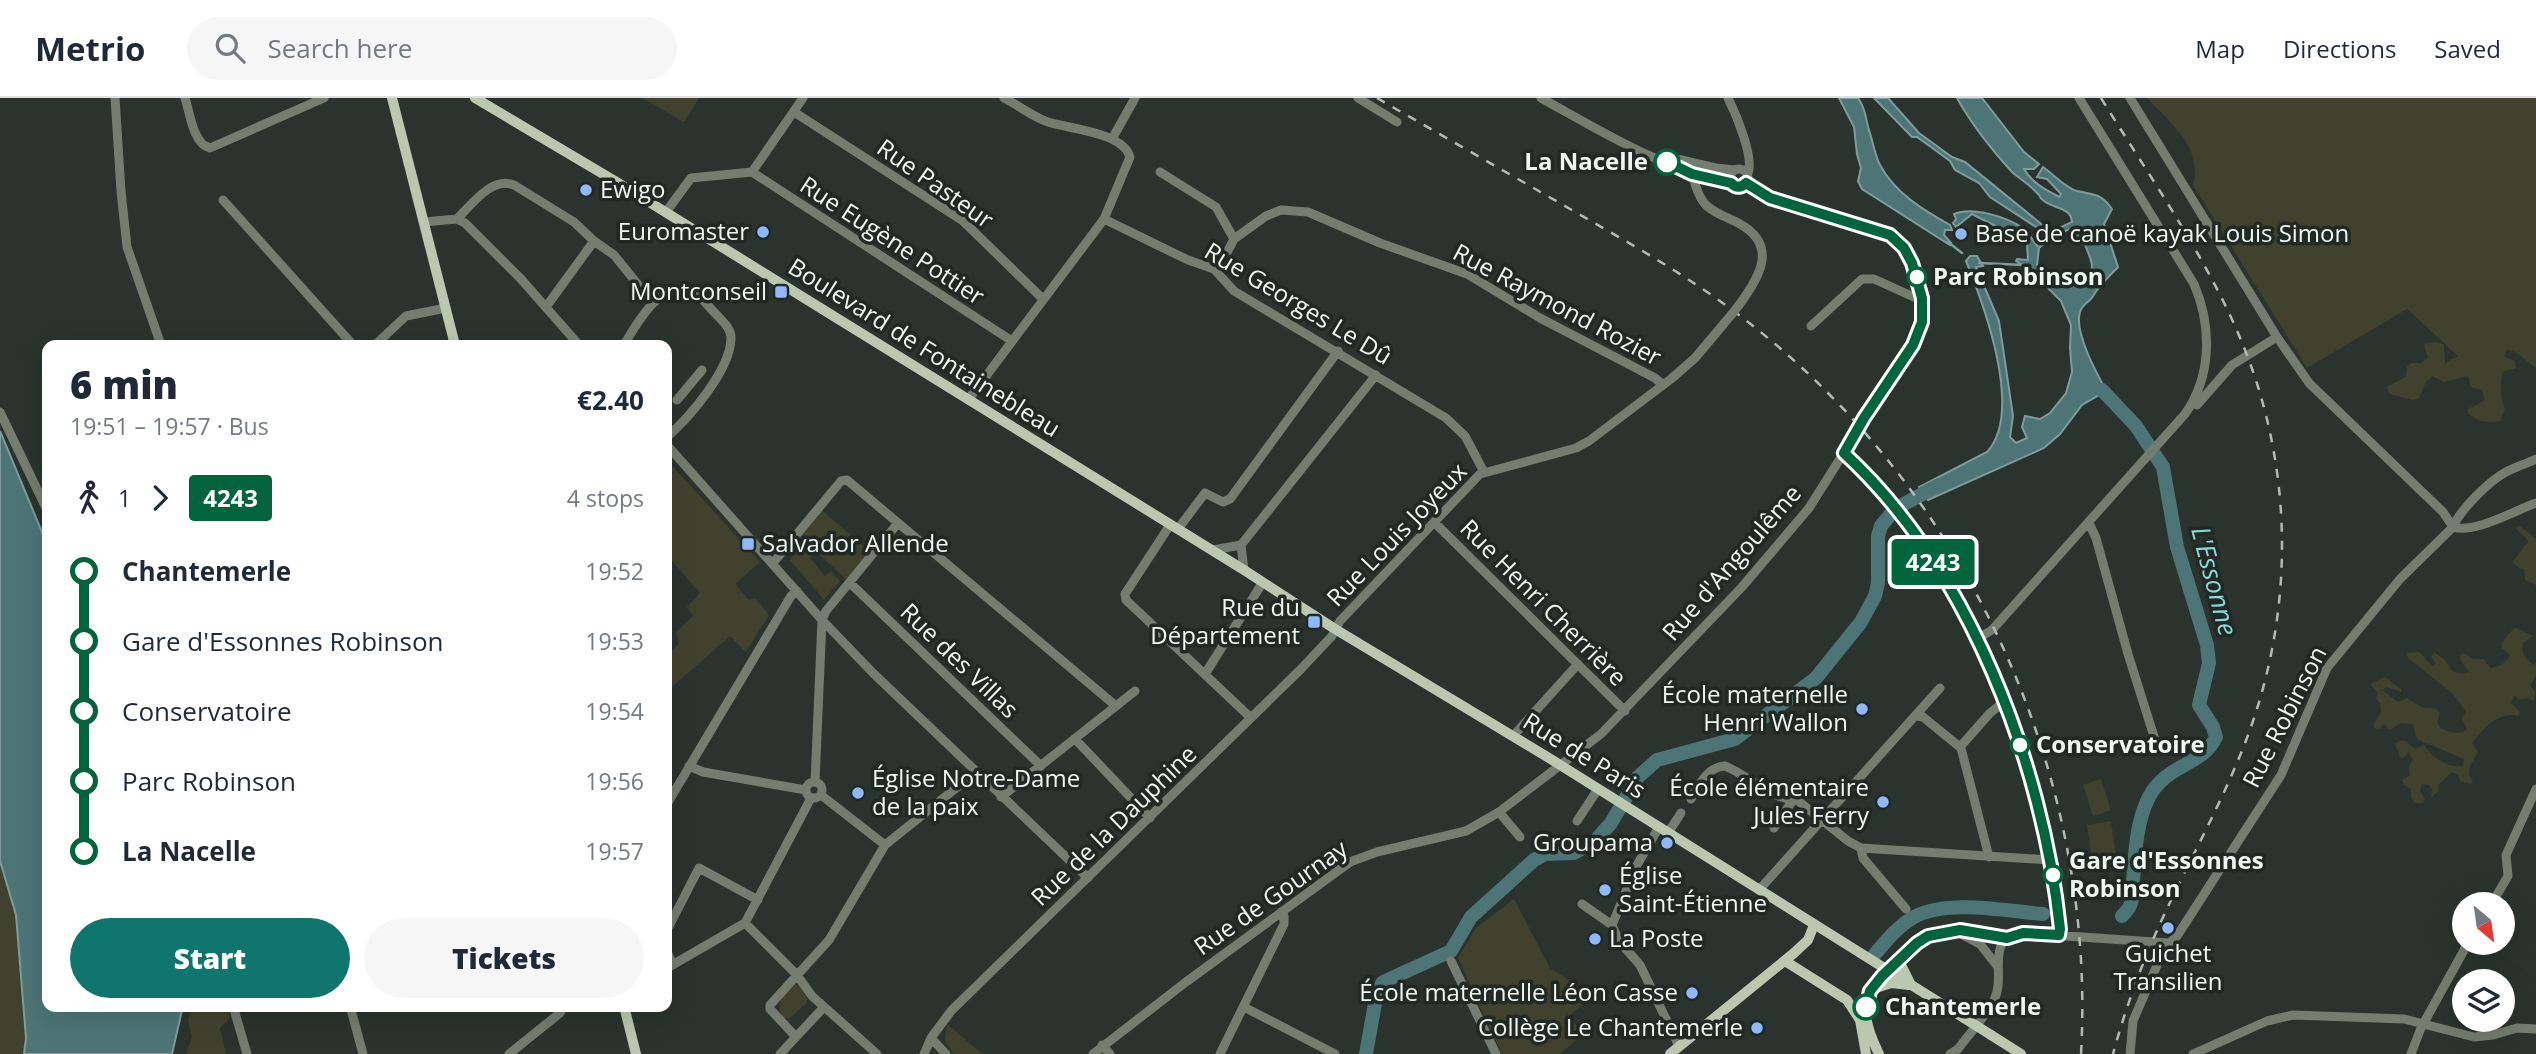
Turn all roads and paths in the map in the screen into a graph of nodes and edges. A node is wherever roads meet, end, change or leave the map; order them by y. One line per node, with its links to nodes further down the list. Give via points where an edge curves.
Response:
1 (115, 98): 44 (street, via 127,247)
2 (185, 98): 3 (street, via 199,140 207,148)
3 (324, 98)
4 (392, 98): 33 (main road)
5 (475, 98): 15 (main road, Boulevard de Fontainebleau)
6 (803, 98): 16 (street)
7 (1004, 98): 18 (street, via 1048,122)
8 (1135, 98): 18 (street)
9 (1358, 98): 17 (street)
10 (1541, 98): 24 (street)
11 (1551, 98): 20 (street, via 1664,156)
12 (1728, 98): 19 (street)
13 (2079, 98): 56 (street, via 2197,292 2206,336)
14 (2130, 98): 43 (street)
15 (486, 102): 30 (main road, Boulevard de Fontainebleau)
16 (794, 112): 22 (street); 38 (street, Rue Pasteur, via 963,221)
17 (1397, 122)
18 (1112, 139): 32 (street, via 1127,149 1130,157)
19 (1746, 152): 21 (street); 26 (street, via 1751,165)
20 (1696, 164): 21 (street); 24 (street)
21 (1735, 169): 26 (street, via 1744,171); 27 (street)
22 (752, 172): 30 (street, via 691,178); 50 (street, Rue Eugène Pottier)
23 (1160, 172): 34 (street, via 1216,207)
24 (1692, 174): 25 (street); 28 (street, Rue Louis Joyeux)
25 (1709, 178): 27 (street); 28 (street)
26 (1746, 179): 27 (street, via 1738,187); 37 (street, Rue d'Angoulême, via 1770,198 1895,239 1912,263)
27 (1731, 183)
28 (1699, 190): 55 (street, Rue Louis Joyeux, bridge, via 1707,206 1751,232 1763,248 1763,259 1757,278 1732,314 1695,358)
29 (223, 200): 45 (street)
30 (666, 212): 60 (main road, Boulevard de Fontainebleau)
31 (457, 219): 33 (street); 35 (street, via 493,186 507,182 574,222); 40 (street, via 474,230)
32 (1104, 219): 36 (street, Rue Georges Le Dû); 38 (street)
33 (424, 222): 41 (main road)
34 (1234, 239): 36 (street, Rue Raymond Rozier); 55 (street, Rue Raymond Rozier, via 1273,212 1308,212 1468,274)
35 (594, 241): 39 (street, via 614,254); 40 (street)
36 (1217, 272): 51 (street, Rue Georges Le Dû, via 1234,291)
37 (1922, 298): 42 (street, via 1874,279 1861,279); 65 (street, Rue d'Angoulême, via 1922,322 1913,345)
38 (1043, 299): 50 (street)
39 (652, 302): 49 (street); 58 (street, via 687,290 701,298 730,330 730,343)
40 (546, 307): 48 (street)
41 (446, 308): 46 (street, via 407,316); 47 (main road)
42 (1811, 326)
43 (2277, 337): 57 (street, via 2232,365); 74 (street, via 2320,395 2443,512)
44 (159, 340)
45 (349, 340)
46 (381, 340)
47 (454, 340)
48 (575, 340)
49 (627, 340)
50 (1012, 341): 60 (street)
51 (1338, 351): 53 (street, Rue Georges Le Dû); 73 (street, via 1230,499 1223,502 1205,493)
52 (702, 370): 54 (street)
53 (1376, 375): 67 (street, Rue Georges Le Dû, via 1458,429); 75 (street)
54 (695, 378): 58 (street); 59 (street)
55 (1663, 385): 67 (street, Rue Louis Joyeux, via 1576,448)
56 (2202, 386): 57 (street); 62 (street)
57 (2213, 386): 62 (street)
58 (709, 389): 63 (street)
59 (677, 400)
60 (968, 400): 73 (main road, Boulevard de Fontainebleau)
61 (0, 412): 68 (street)
62 (2185, 414): 72 (street)
63 (672, 431)
64 (672, 451): 77 (street)
65 (1844, 453): 84 (street, via 1892,500); 91 (street, Rue d'Angoulême, via 1809,508 1749,579)
66 (2536, 459): 74 (street, Rue Robinson, via 2500,476)
67 (1484, 472): 70 (street, Rue Louis Joyeux)
68 (42, 500)
69 (2536, 503): 74 (street, via 2473,528)
70 (1434, 522): 83 (street, Rue Louis Joyeux); 85 (street, Rue Henri Cherrière)
71 (898, 523): 77 (street, via 844,480); 80 (street); 90 (street)
72 (2089, 523): 84 (street, via 1992,630); 96 (street)
73 (1174, 527): 76 (main road, Boulevard de Fontainebleau); 86 (street, via 1125,597)
74 (2453, 527): 136 (street, Rue Robinson, via 2400,579 2327,668 2281,775)
75 (1241, 545): 76 (street); 78 (street)
76 (1213, 550): 78 (main road, Boulevard de Fontainebleau)
77 (773, 564): 81 (street)
78 (1244, 570): 79 (main road, Boulevard de Fontainebleau)
79 (1263, 582): 83 (main road, Boulevard de Fontainebleau); 86 (street)
80 (850, 583): 82 (street); 100 (street, Rue des Villas)
81 (797, 591): 82 (street); 98 (street)
82 (822, 620): 101 (street); 102 (street)
83 (1335, 629): 93 (street, Rue de la Dauphine); 94 (main road, Rue de Paris)
84 (1977, 639): 89 (street)
85 (1578, 664): 91 (street, Rue Henri Cherrière); 94 (street)
86 (1205, 674): 93 (street)
87 (1940, 688): 92 (street)
88 (1135, 691): 90 (street)
89 (2004, 702): 97 (street); 121 (street, via 2032,783)
90 (1116, 706): 95 (street)
91 (1625, 711): 99 (street, Rue d'Angoulême)
92 (1917, 716): 97 (street); 113 (street)
93 (1251, 718): 112 (street, Rue de la Dauphine)
94 (1513, 736): 99 (main road, Rue de Paris)
95 (1075, 739): 100 (street); 112 (street)
96 (2157, 746)
97 (1960, 747): 120 (street)
98 (690, 765): 105 (street, via 703,772); 106 (street)
99 (1560, 765): 103 (main road, Rue de Paris); 110 (street, Rue de Gournay)
100 (1041, 766): 107 (street)
101 (976, 772): 107 (street); 118 (street)
102 (815, 782): 105 (street, via 810,783); 105 (street, via 822,788)
103 (1598, 789): 114 (street); 116 (main road, Rue de Paris)
104 (2536, 789): 124 (street, via 2506,855 2508,876)
105 (812, 794): 118 (street); 125 (street)
106 (672, 796)
107 (1001, 797): 122 (street)
108 (1691, 799): 109 (street, via 1709,773 1725,765 1773,795)
109 (1793, 800): 113 (street); 115 (street)
110 (1499, 812): 117 (street); 128 (street, Rue de Gournay, via 1459,833 1350,862)
111 (1681, 813): 116 (street)
112 (1150, 818): 122 (street, Rue de la Dauphine)
113 (1821, 820): 119 (street); 123 (street)
114 (1577, 821)
115 (1774, 828)
116 (1663, 830): 123 (main road, Rue de Paris); 131 (street, via 1637,865)
117 (1520, 837)
118 (885, 845): 144 (street, via 829,940)
119 (1861, 848): 120 (street); 127 (street, via 1863,858)
120 (1989, 857): 121 (street)
121 (2050, 860): 134 (street)
122 (1088, 878): 158 (street, Rue de la Dauphine, via 951,1011)
123 (1759, 890): 132 (main road, Rue de Paris)
124 (2499, 892)
125 (758, 900): 129 (street, via 699,868); 130 (street)
126 (1582, 904): 131 (street)
127 (1906, 909)
128 (1281, 912): 150 (street, via 1284,924); 159 (street, Rue de Gournay)
129 (672, 920)
130 (745, 923): 141 (street); 144 (street)
131 (1612, 925): 160 (street, via 1640,965)
132 (1814, 925): 139 (main road, via 1808,940); 143 (main road, Rue de Paris)
133 (1951, 930): 135 (street); 140 (street, via 1920,940); 142 (street, via 1980,944)
134 (2059, 935): 135 (street, via 2023,933); 136 (street)
135 (2007, 938): 142 (street)
136 (2169, 943): 178 (street, Rue Robinson, via 2133,1021)
137 (2461, 956): 155 (street)
138 (1451, 961): 173 (street)
139 (1785, 961): 147 (main road); 160 (main road)
140 (1899, 961): 143 (street); 145 (main road)
141 (672, 965)
142 (1998, 967): 176 (street, via 1994,1000)
143 (1884, 968): 145 (main road, Rue de Paris); 146 (main road)
144 (797, 975): 149 (street); 157 (street, via 769,1007)
145 (1911, 986): 146 (main road, via 1883,984); 177 (main road, Rue de Paris, bridge)
146 (1870, 991): 148 (main road)
147 (1847, 1000): 148 (main road); 174 (main road, via 1860,1020)
148 (1865, 1003): 175 (main road)
149 (824, 1007): 157 (street); 167 (street)
150 (1244, 1007): 161 (street); 172 (street)
151 (235, 1012): 162 (street)
152 (352, 1012): 163 (street)
153 (561, 1012): 164 (street)
154 (626, 1012): 165 (main road)
155 (2425, 1023): 156 (street, via 2474,1037); 179 (street, via 2287,1016); 180 (street)
156 (2536, 1029)
157 (796, 1037): 166 (street)
158 (932, 1038): 168 (street, Rue de la Dauphine); 169 (street)
159 (1102, 1045): 170 (street, Rue de Gournay); 171 (street)
160 (1675, 1050)
161 (1332, 1053)
162 (247, 1054)
163 (363, 1054)
164 (509, 1054)
165 (636, 1054)
166 (780, 1054)
167 (877, 1054)
168 (924, 1054)
169 (946, 1054)
170 (1093, 1054)
171 (1110, 1054)
172 (1220, 1054)
173 (1496, 1054)
174 (1866, 1054)
175 (1879, 1054)
176 (1950, 1054)
177 (2021, 1054)
178 (2130, 1054)
179 (2193, 1054)
180 (2411, 1054)

